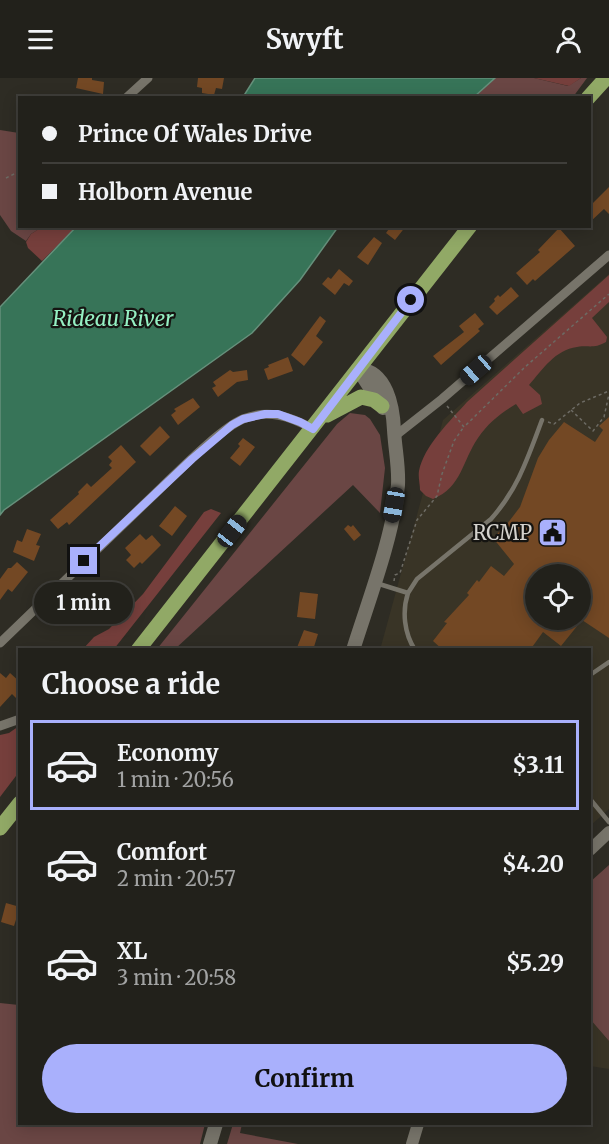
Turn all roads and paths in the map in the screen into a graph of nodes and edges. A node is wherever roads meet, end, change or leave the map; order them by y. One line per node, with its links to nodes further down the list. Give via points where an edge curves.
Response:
1 (148, 78): 3 (street)
2 (606, 78): 4 (main road)
3 (128, 96)
4 (590, 96)
5 (18, 172): 6 (path)
6 (6, 178)
7 (468, 228): 10 (main road)
8 (609, 255): 13 (street)
9 (609, 294): 18 (path, via 525,367)
10 (358, 369): 14 (main road); 17 (main road); 19 (main road, via 374,374 384,388 392,406)
11 (609, 391): 15 (path)
12 (609, 394): 15 (path, via 604,417 593,430)
13 (442, 399): 18 (path); 19 (street)
14 (382, 406): 17 (main road, via 361,397 332,411); 19 (main road)
15 (571, 409): 16 (path, via 554,424)
16 (542, 420): 22 (lane, via 512,494 473,534 417,579)
17 (315, 425): 23 (street, via 278,414 254,416 232,425); 24 (main road)
18 (464, 428): 21 (path, via 454,441 438,496 417,520)
19 (394, 433): 20 (main road, via 398,486)
20 (374, 582): 21 (lane); 25 (main road)
21 (392, 588): 22 (lane)
22 (408, 593): 26 (lane, via 405,622)
23 (0, 643)
24 (140, 648)
25 (354, 648)
26 (414, 648)
27 (609, 662): 28 (lane)
28 (591, 674)
29 (18, 720): 30 (street)
30 (0, 726)
31 (591, 800): 33 (lane)
32 (18, 806): 34 (main road)
33 (609, 822)
34 (0, 828)
35 (609, 832): 36 (street)
36 (591, 849)
37 (216, 1125): 39 (main road)
38 (418, 1125): 40 (street)
39 (210, 1144)
40 (412, 1144)

